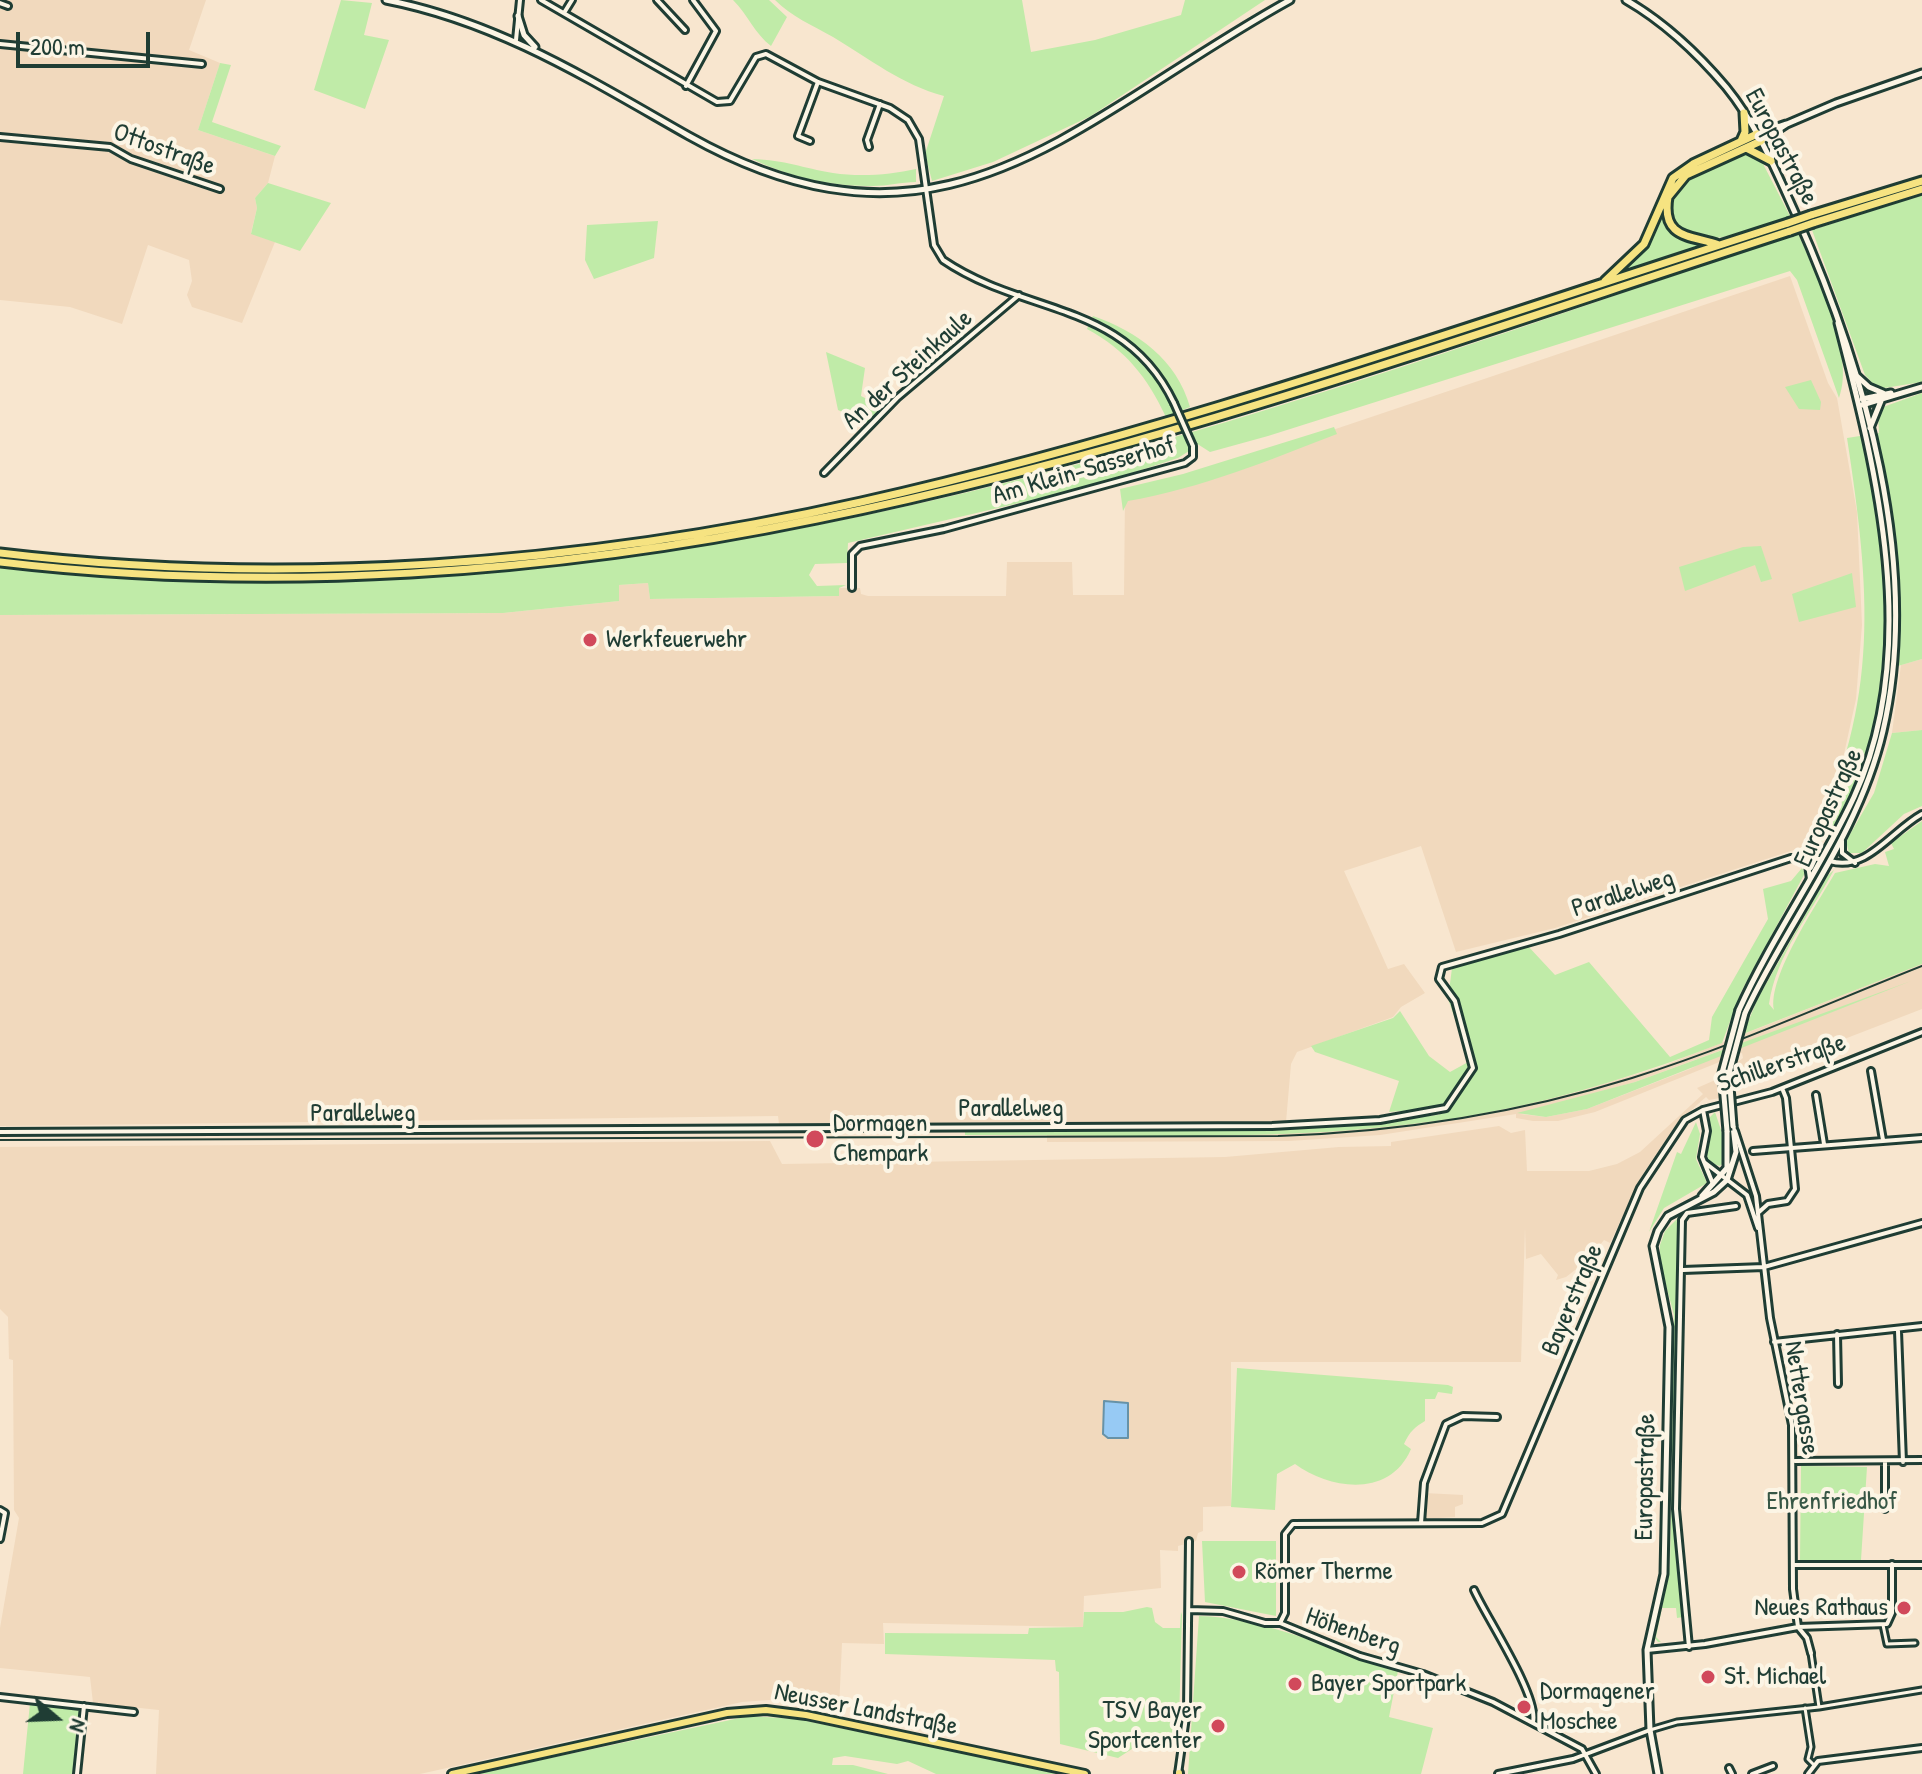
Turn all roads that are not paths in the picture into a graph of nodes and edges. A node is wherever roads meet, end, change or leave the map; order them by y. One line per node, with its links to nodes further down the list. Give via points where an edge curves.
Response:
1 (386, 0): 14 (main road)
2 (520, 0): 12 (street)
3 (541, 0): 11 (street)
4 (572, 0): 11 (street)
5 (657, 0): 13 (street)
6 (693, 0): 20 (street, via 716,34)
7 (1290, 0): 33 (main road, via 1053,146 985,176)
8 (1626, 0): 22 (main road, Europastraße, via 1690,49)
9 (0, 3): 10 (street)
10 (8, 6)
11 (564, 13): 20 (street)
12 (518, 16): 14 (street); 16 (main road, via 524,35)
13 (685, 30)
14 (516, 40): 16 (main road)
15 (0, 44): 17 (street)
16 (538, 50): 33 (main road, via 711,148 762,171 835,190)
17 (202, 64)
18 (1922, 73): 23 (main road)
19 (818, 82): 20 (street, via 766,54 756,57 726,103); 21 (street); 26 (street, via 795,135)
20 (686, 86)
21 (880, 104): 28 (street); 33 (street, via 901,114 915,129)
22 (1746, 116): 23 (main road); 25 (main road, Europastraße); 27 (highway)
23 (1777, 129): 25 (main road); 29 (main road)
24 (0, 137): 32 (street, Ottostraße, via 110,147)
25 (1759, 138): 27 (highway); 29 (main road, Europastraße)
26 (810, 141)
27 (1742, 144): 29 (highway); 35 (highway, via 1686,175 1668,197 1669,219 1679,233); 36 (highway, via 1673,178 1644,244)
28 (869, 147)
29 (1771, 161): 38 (main road, Europastraße)
30 (1922, 181): 31 (highway)
31 (1918, 188): 34 (highway, bridge)
32 (220, 189)
33 (925, 189): 37 (street, Am Klein-Sasserhof, via 938,256)
34 (1789, 227): 35 (highway); 48 (highway, via 1158,433 923,496 754,532 572,558 372,574 193,574)
35 (1719, 245): 36 (highway)
36 (1604, 283): 47 (highway, via 1083,445 875,499 739,526 568,551 374,566 193,566)
37 (1019, 295): 46 (street, An der Steinkaule, via 897,398); 49 (street, Am Klein-Sasserhof, bridge, via 1124,339 1152,365 1195,452 1190,460 1170,467 944,529 860,546 852,554)
38 (1833, 304): 39 (main road, Europastraße); 44 (main road, Europastraße)
39 (1858, 377): 42 (main road); 44 (main road, Europastraße)
40 (1922, 387): 41 (main road)
41 (1904, 391): 42 (main road); 43 (main road)
42 (1887, 394): 44 (main road)
43 (1882, 400): 44 (main road); 45 (main road)
44 (1862, 402): 45 (main road, Europastraße); 53 (main road, Europastraße, via 1885,554 1888,671 1864,773)
45 (1870, 429): 51 (main road, Europastraße, via 1891,553 1895,653 1882,736)
46 (824, 473)
47 (0, 553)
48 (0, 562)
49 (852, 588)
50 (1922, 814): 55 (street)
51 (1843, 837): 54 (main road, Europastraße); 55 (street, via 1842,853)
52 (1791, 858): 53 (street, Parallelweg); 56 (street, via 1808,865); 64 (street, Parallelweg, via 1442,967 1439,979 1455,1001 1473,1068 1441,1112 1299,1126)
53 (1821, 859): 54 (street, Parallelweg); 56 (main road, Europastraße)
54 (1829, 861): 55 (street, Parallelweg); 57 (main road, Europastraße)
55 (1855, 863)
56 (1810, 879): 57 (main road, Europastraße)
57 (1742, 1012): 63 (main road, Europastraße, bridge, via 1729,1073); 71 (main road, Europastraße, bridge, via 1728,1038 1722,1073)
58 (1922, 1032): 60 (street, Schillerstraße)
59 (1871, 1071): 66 (street)
60 (1782, 1088): 62 (street, Schillerstraße); 68 (street)
61 (1816, 1095): 67 (street)
62 (1703, 1110): 70 (street, Schillerstraße); 96 (street, Bayerstraße, via 1681,1124 1640,1188 1506,1507 1482,1523)
63 (1733, 1126): 73 (main road, Europastraße, via 1736,1152); 75 (street, Nettergasse)
64 (0, 1132)
65 (1922, 1138): 66 (street)
66 (1883, 1141): 67 (street)
67 (1824, 1145): 68 (street)
68 (1791, 1148): 69 (street); 77 (street, via 1793,1194 1784,1202)
69 (1753, 1151)
70 (1704, 1162): 72 (street); 74 (street, Schillerstraße)
71 (1729, 1162): 72 (street); 73 (main road, Europastraße)
72 (1711, 1168): 73 (street)
73 (1725, 1178): 74 (main road, Europastraße); 76 (main road, Europastraße, via 1714,1192); 81 (street, Nettergasse, via 1750,1199)
74 (1713, 1187): 76 (main road, Europastraße)
75 (1756, 1196): 77 (street); 79 (street, Nettergasse)
76 (1695, 1200): 109 (main road, Europastraße, via 1668,1216 1653,1246 1669,1327 1664,1574)
77 (1768, 1204): 79 (street)
78 (1736, 1206): 83 (street, via 1683,1216)
79 (1759, 1212): 81 (street, Nettergasse)
80 (1922, 1223): 82 (street)
81 (1760, 1234): 82 (street, Nettergasse)
82 (1764, 1267): 83 (street); 87 (street, Nettergasse)
83 (1682, 1270): 108 (street, via 1676,1509)
84 (1922, 1326): 85 (street)
85 (1898, 1331): 86 (street); 93 (street)
86 (1837, 1334): 87 (street); 88 (street)
87 (1774, 1342): 91 (street, Nettergasse)
88 (1838, 1384)
89 (1497, 1417): 96 (street, via 1463,1416 1446,1424 1427,1469)
90 (1922, 1460): 93 (street)
91 (1795, 1461): 92 (street); 100 (street, Nettergasse)
92 (1885, 1462): 93 (street); 94 (street)
93 (1903, 1462)
94 (1885, 1509)
95 (2, 1512): 97 (street)
96 (1421, 1524): 104 (street, via 1289,1527 1285,1613)
97 (0, 1539)
98 (1189, 1541): 103 (street)
99 (1892, 1564): 100 (street); 101 (street); 105 (street, via 1892,1616)
100 (1794, 1565): 106 (street, Nettergasse)
101 (1922, 1565)
102 (1474, 1590): 117 (street, via 1516,1669)
103 (1189, 1610): 104 (street, Höhenberg); 128 (street, via 1187,1710)
104 (1280, 1623): 117 (street, Höhenberg, via 1360,1656 1464,1689)
105 (1883, 1625): 106 (street); 107 (street, via 1887,1644)
106 (1798, 1627): 108 (street); 110 (street, Nettergasse)
107 (1915, 1643)
108 (1689, 1647): 109 (street)
109 (1647, 1650): 118 (main road, Europastraße)
110 (1811, 1653): 114 (street, Nettergasse)
111 (1922, 1690): 114 (street)
112 (0, 1697): 113 (street)
113 (84, 1706): 116 (street); 125 (street)
114 (1819, 1707): 115 (street)
115 (1805, 1708): 118 (street, via 1677,1722); 121 (street, via 1808,1759)
116 (134, 1712)
117 (1533, 1722): 120 (street, Höhenberg)
118 (1650, 1730): 120 (street); 131 (main road, Europastraße)
119 (1922, 1748): 121 (street)
120 (1589, 1754): 129 (street); 130 (street)
121 (1813, 1764): 134 (street)
122 (1773, 1766): 124 (street)
123 (1729, 1768): 132 (street)
124 (1752, 1773): 133 (street)
125 (77, 1774)
126 (452, 1774): 127 (main road, Neusser Landstraße, via 727,1713 766,1710)
127 (1085, 1774)
128 (1179, 1774)
129 (1498, 1774)
130 (1596, 1774)
131 (1658, 1774)
132 (1732, 1774)
133 (1742, 1774)
134 (1808, 1774)

